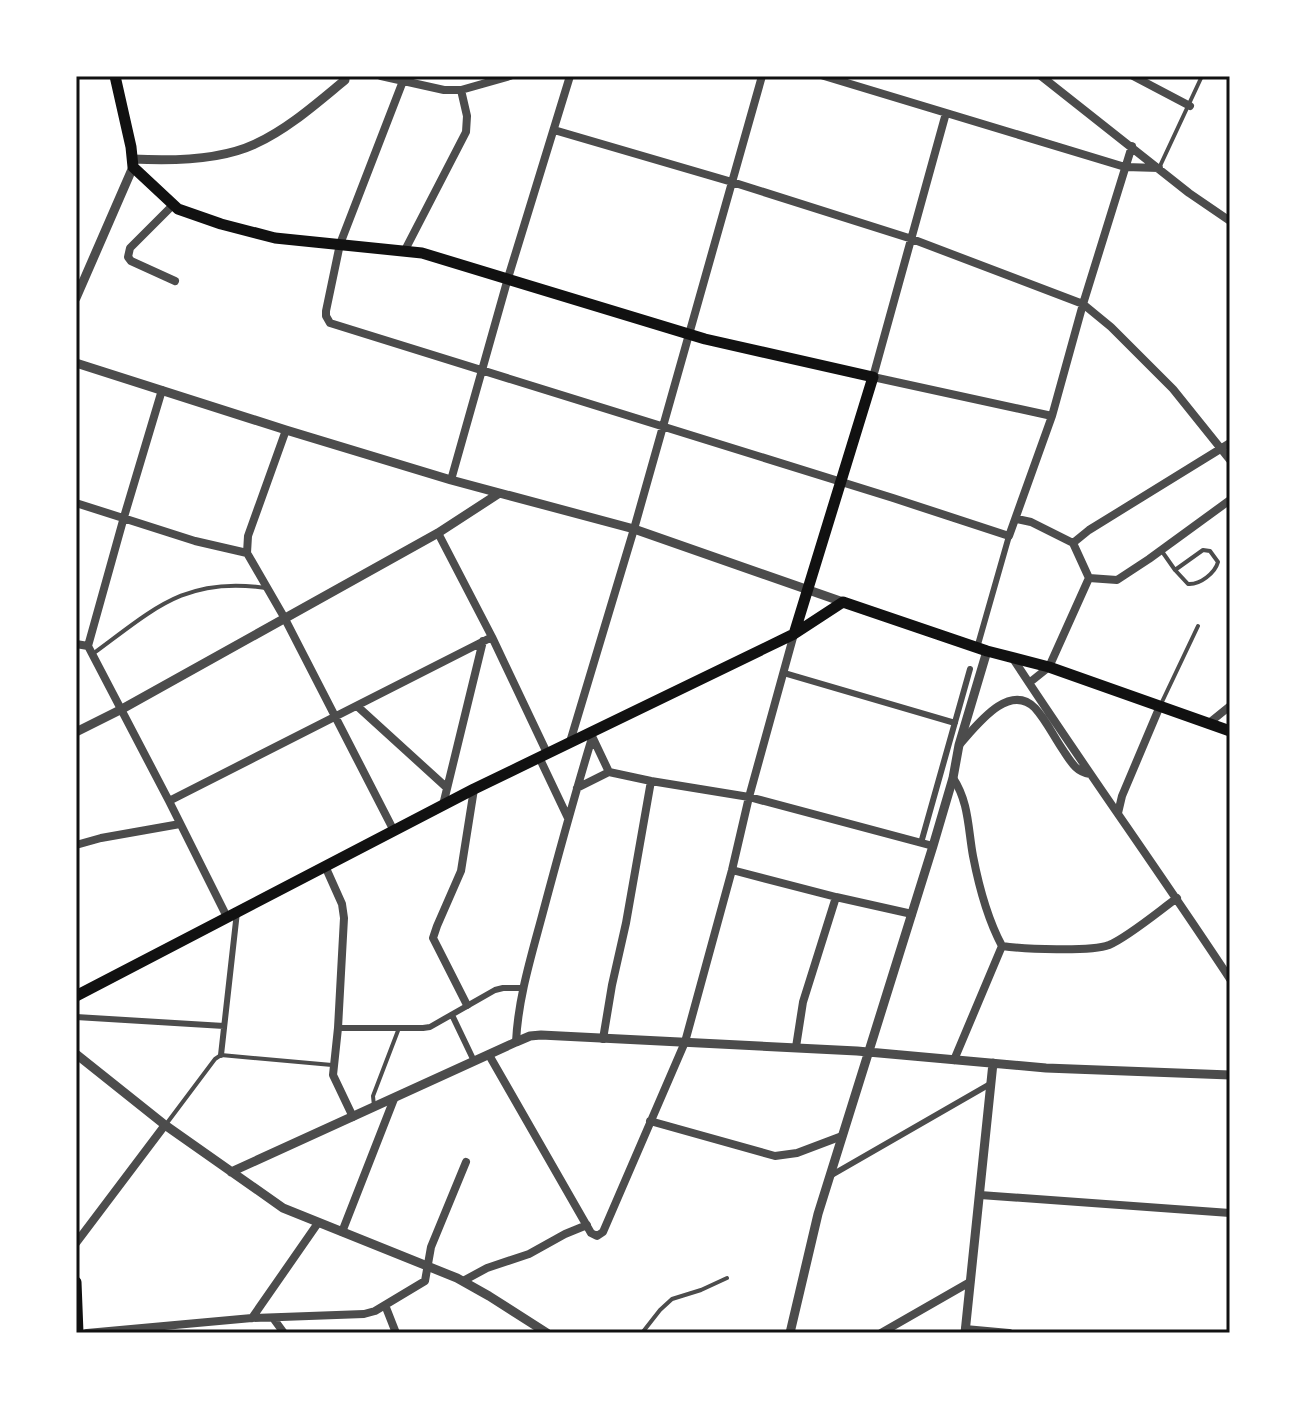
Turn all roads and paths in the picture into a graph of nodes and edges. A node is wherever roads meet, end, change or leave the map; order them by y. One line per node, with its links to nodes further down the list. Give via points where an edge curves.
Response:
1 (115, 76): 17 (main road)
2 (381, 76): 11 (street)
3 (510, 76): 12 (street)
4 (570, 76): 15 (street)
5 (762, 76): 20 (street)
6 (824, 76): 14 (street)
7 (1043, 76): 16 (street)
8 (1133, 76): 13 (street)
9 (1202, 76): 13 (lane)
10 (346, 77): 17 (street, via 298,117 247,148)
11 (403, 81): 12 (street); 24 (street)
12 (461, 90): 25 (street, via 466,132)
13 (1190, 106): 19 (lane)
14 (946, 113): 18 (street); 23 (street)
15 (554, 130): 20 (street); 26 (street)
16 (1132, 146): 18 (street); 19 (street)
17 (133, 163): 21 (main road); 28 (street)
18 (1125, 167): 19 (street); 29 (street)
19 (1159, 168): 22 (street)
20 (732, 182): 23 (street); 30 (street)
21 (173, 205): 24 (main road, via 251,233); 27 (street, via 130,248 128,257)
22 (1230, 221)
23 (912, 239): 29 (street); 33 (street)
24 (340, 244): 25 (main road); 32 (street, via 326,311 330,323)
25 (405, 250): 26 (main road)
26 (508, 278): 30 (main road); 32 (street)
27 (175, 281)
28 (77, 294)
29 (1083, 304): 35 (street); 39 (street, via 1173,389)
30 (689, 334): 33 (main road); 36 (street)
31 (76, 363): 34 (street)
32 (483, 370): 36 (street); 41 (street)
33 (873, 377): 35 (street); 42 (main road)
34 (162, 390): 37 (street); 46 (street)
35 (1052, 416): 47 (street)
36 (663, 426): 42 (street); 48 (street)
37 (286, 430): 41 (street); 53 (street, via 248,536)
38 (1230, 443): 39 (street)
39 (1221, 449): 40 (street); 51 (street)
40 (1230, 460)
41 (451, 480): 43 (street)
42 (841, 483): 50 (street); 57 (main road)
43 (498, 494): 48 (street); 49 (street)
44 (1230, 500): 52 (street)
45 (76, 503): 46 (street)
46 (124, 517): 53 (street); 65 (street)
47 (1017, 519): 50 (street); 51 (street)
48 (634, 529): 57 (street); 82 (street)
49 (438, 533): 59 (street); 62 (street)
50 (1009, 536): 66 (street)
51 (1073, 543): 55 (street)
52 (1161, 550): 54 (lane); 55 (street, via 1117,580)
53 (247, 553): 56 (street)
54 (1175, 570): 54 (lane, via 1193,585 1218,562 1203,550)
55 (1089, 578): 68 (street)
56 (268, 588): 59 (street); 65 (lane, via 212,586 185,593)
57 (807, 590): 58 (street); 61 (main road)
58 (843, 602): 61 (main road); 66 (main road)
59 (284, 617): 75 (street); 76 (street)
60 (1198, 626): 73 (lane)
61 (794, 634): 70 (street); 81 (main road)
62 (492, 637): 63 (street); 84 (street)
63 (483, 641): 72 (street); 89 (street)
64 (76, 644): 65 (street)
65 (90, 650): 75 (street)
66 (982, 650): 67 (main road); 83 (street)
67 (1012, 657): 68 (main road); 71 (street)
68 (1049, 667): 71 (street); 73 (main road)
69 (970, 669): 77 (street)
70 (784, 673): 77 (street); 92 (street)
71 (1029, 683): 86 (street)
72 (357, 706): 76 (street); 89 (street)
73 (1160, 706): 78 (main road); 95 (street)
74 (1230, 706): 78 (street)
75 (122, 709): 80 (street); 93 (street)
76 (336, 716): 93 (street); 98 (street)
77 (955, 723): 99 (street)
78 (1209, 723): 79 (main road)
79 (1230, 731)
80 (76, 732)
81 (591, 735): 82 (main road); 85 (street); 90 (street)
82 (570, 742): 84 (main road)
83 (959, 745): 86 (street, via 992,711 1018,699 1036,709 1076,769); 87 (street)
84 (543, 755): 91 (main road); 96 (street)
85 (609, 772): 88 (street); 90 (street)
86 (1090, 774): 95 (street)
87 (953, 778): 101 (street); 108 (street, via 965,799 986,908)
88 (651, 781): 92 (street); 118 (street)
89 (446, 787): 94 (street)
90 (577, 788): 96 (street)
91 (474, 789): 94 (main road); 112 (street, via 461,871 433,938)
92 (749, 797): 99 (street); 103 (street)
93 (169, 801): 97 (street)
94 (443, 805): 98 (main road)
95 (1118, 813): 105 (street)
96 (568, 819): 110 (street)
97 (180, 824): 100 (street); 107 (street)
98 (394, 831): 102 (main road)
99 (921, 843): 101 (street)
100 (76, 845)
101 (933, 846): 106 (street)
102 (325, 866): 107 (main road); 116 (street, via 344,918)
103 (732, 870): 104 (street); 120 (street)
104 (836, 897): 106 (street); 121 (street, via 803,1002)
105 (1177, 898): 108 (street, via 1106,946); 109 (street)
106 (912, 914): 122 (street)
107 (232, 915): 111 (main road); 115 (street)
108 (1002, 946): 126 (street)
109 (1230, 979)
110 (523, 988): 112 (street, via 495,990); 119 (street)
111 (76, 996)
112 (467, 1005): 113 (street)
113 (452, 1015): 117 (street, via 430,1027); 127 (street)
114 (76, 1017): 115 (street)
115 (224, 1026): 124 (street)
116 (338, 1028): 117 (street); 129 (street)
117 (399, 1028): 133 (lane, via 373,1096)
118 (603, 1039): 119 (street, via 541,1035); 120 (street)
119 (516, 1042): 125 (street)
120 (685, 1042): 121 (street); 135 (street)
121 (796, 1047): 122 (street)
122 (870, 1052): 126 (street); 137 (street)
123 (76, 1054): 136 (street)
124 (221, 1055): 129 (lane); 136 (lane)
125 (489, 1055): 127 (street); 144 (street)
126 (954, 1060): 128 (street)
127 (474, 1061): 132 (street)
128 (993, 1063): 130 (street); 131 (street)
129 (333, 1065): 134 (street)
130 (1230, 1075)
131 (990, 1084): 140 (street); 141 (street)
132 (394, 1099): 133 (street); 145 (street)
133 (374, 1108): 134 (street)
134 (353, 1117): 139 (street)
135 (650, 1121): 137 (street, via 775,1156); 144 (street, via 603,1232 594,1235)
136 (165, 1125): 139 (street); 146 (street)
137 (842, 1136): 140 (street)
138 (466, 1162): 147 (street)
139 (231, 1172): 143 (street, via 283,1208)
140 (830, 1176): 164 (street)
141 (980, 1195): 142 (street); 151 (street)
142 (1230, 1213)
143 (318, 1223): 145 (street); 153 (street)
144 (587, 1225): 149 (street)
145 (342, 1232): 147 (street)
146 (76, 1243)
147 (427, 1266): 149 (street); 152 (street, via 425,1281)
148 (727, 1278): 163 (lane, via 672,1299)
149 (463, 1281): 162 (street)
150 (76, 1282): 157 (main road)
151 (970, 1282): 156 (street); 165 (street)
152 (385, 1305): 154 (street, via 364,1314); 161 (street)
153 (252, 1318): 154 (street); 155 (street)
154 (273, 1318): 160 (street)
155 (204, 1322): 158 (street); 159 (street)
156 (965, 1331): 166 (street)
157 (78, 1333)
158 (87, 1333)
159 (205, 1333)
160 (284, 1333)
161 (396, 1333)
162 (547, 1333)
163 (642, 1333)
164 (790, 1333)
165 (881, 1333)
166 (1009, 1333)

